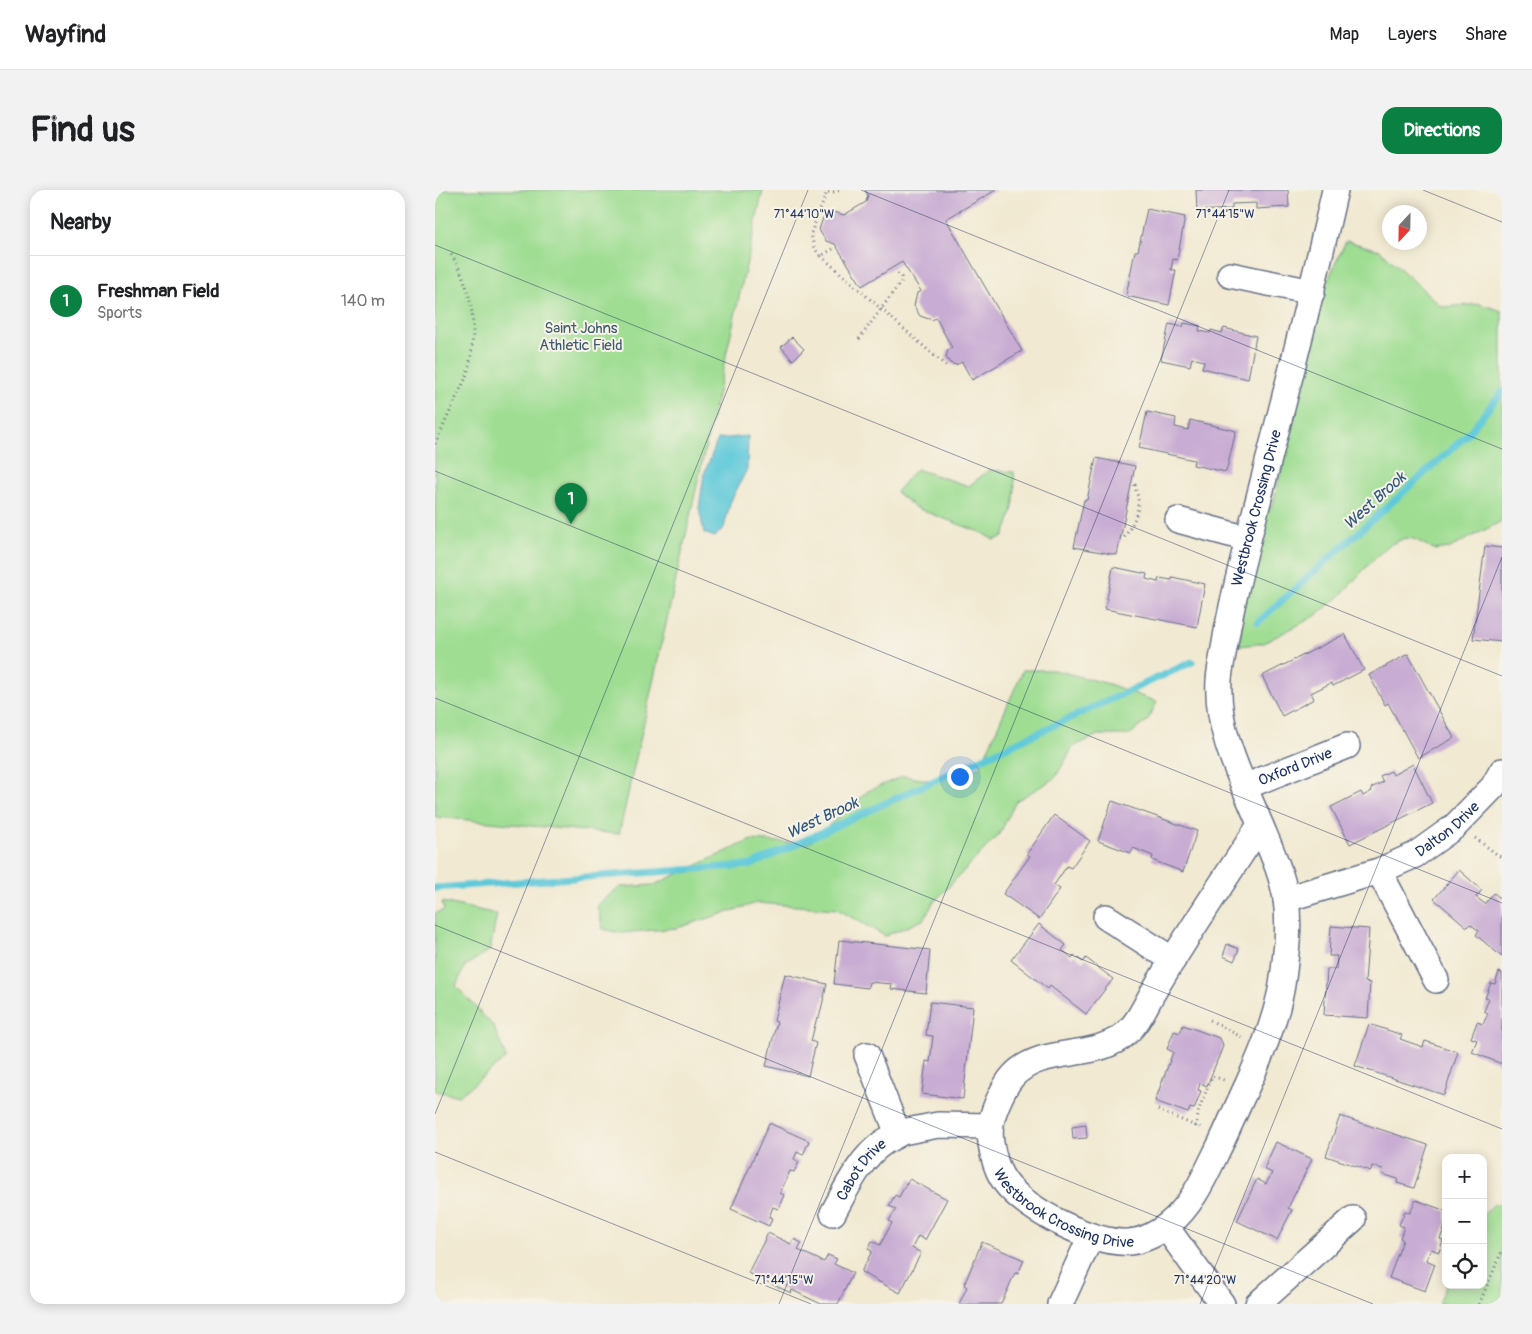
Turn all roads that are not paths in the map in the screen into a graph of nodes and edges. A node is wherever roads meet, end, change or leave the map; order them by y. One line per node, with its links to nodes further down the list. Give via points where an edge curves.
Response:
1 (1335, 190): 3 (street, Westbrook Crossing Drive)
2 (1230, 275): 3 (street)
3 (1312, 292): 5 (street, Westbrook Crossing Drive)
4 (1178, 520): 5 (street)
5 (1248, 538): 8 (street, Westbrook Crossing Drive, via 1230,614 1219,695 1224,729)
6 (1347, 746): 8 (street, Oxford Drive)
7 (1502, 772): 10 (street, Dalton Drive, via 1493,787 1454,828 1415,855)
8 (1244, 787): 9 (street, Westbrook Crossing Drive)
9 (1261, 825): 11 (street, Westbrook Crossing Drive); 13 (street, Westbrook Crossing Drive)
10 (1379, 871): 11 (street, Dalton Drive); 14 (street)
11 (1286, 899): 20 (street, Westbrook Crossing Drive, via 1286,956 1281,994 1269,1034 1223,1139 1196,1190)
12 (1106, 917): 13 (street)
13 (1173, 960): 16 (street, Westbrook Crossing Drive, via 1130,1030 1121,1038 1090,1051 1029,1064 1011,1078)
14 (1436, 980)
15 (867, 1054): 17 (street, Cabot Drive)
16 (990, 1126): 17 (street, Cabot Drive, via 938,1125); 21 (street, Westbrook Crossing Drive, via 995,1162 1001,1179 1012,1191 1060,1223)
17 (898, 1134): 18 (street, Cabot Drive, via 883,1142 870,1155)
18 (833, 1213)
19 (1353, 1219): 24 (street)
20 (1166, 1227): 21 (street, Westbrook Crossing Drive, via 1131,1242); 23 (street)
21 (1091, 1236): 22 (street)
22 (1060, 1304)
23 (1222, 1304)
24 (1258, 1304)

